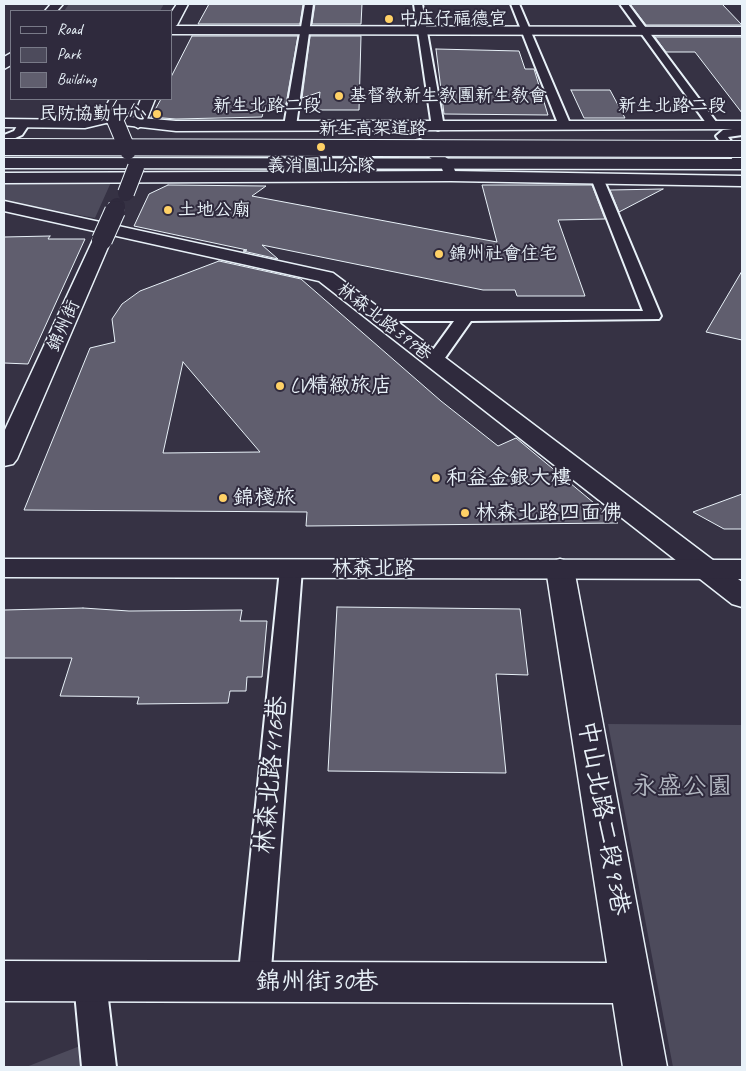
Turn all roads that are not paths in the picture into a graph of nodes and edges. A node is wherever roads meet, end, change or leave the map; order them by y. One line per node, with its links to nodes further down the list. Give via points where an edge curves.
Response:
1 (182, 4): 6 (main road)
2 (309, 4): 8 (lane)
3 (418, 4): 9 (lane)
4 (516, 4): 10 (lane)
5 (624, 4): 11 (lane)
6 (172, 23)
7 (172, 30): 8 (main road)
8 (306, 30): 9 (main road); 22 (lane)
9 (422, 30): 10 (main road); 24 (lane)
10 (527, 30): 11 (main road); 23 (lane)
11 (642, 30): 12 (main road); 20 (lane)
12 (742, 31)
13 (116, 100): 16 (main road)
14 (126, 100): 31 (main road, bridge, via 115,120)
15 (148, 100): 19 (main road)
16 (106, 119): 18 (main road, 新生北路二段, via 85,124); 19 (main road, 新生北路二段)
17 (4, 123): 18 (main road, 新生北路二段)
18 (24, 123): 26 (lane, via 18,133)
19 (138, 124): 22 (main road, 新生北路二段)
20 (713, 125): 21 (main road, 新生北路二段); 23 (main road, 新生北路二段)
21 (742, 125)
22 (290, 126): 24 (main road, 新生北路二段)
23 (565, 126): 24 (main road, 新生北路二段)
24 (438, 127)
25 (742, 132): 33 (lane, via 727,132 722,136)
26 (4, 139): 27 (main road, 新生高架道路)
27 (742, 139)
28 (420, 144): 34 (lane)
29 (4, 147): 30 (main road, 新生高架道路, bridge)
30 (742, 149)
31 (132, 160): 32 (main road); 34 (main road); 43 (main road, 錦州街, bridge, via 122,200)
32 (4, 162)
33 (742, 164): 35 (main road)
34 (449, 170): 35 (main road); 36 (main road); 37 (main road)
35 (675, 172): 37 (main road); 38 (main road)
36 (4, 178)
37 (597, 178): 41 (lane, via 652,316)
38 (742, 181)
39 (4, 206): 40 (main road, 林森北路399巷, via 326,278)
40 (376, 316): 41 (lane); 42 (main road, 林森北路399巷)
41 (466, 316): 42 (lane)
42 (434, 360): 47 (main road, 林森北路399巷)
43 (4, 459)
44 (4, 568): 45 (main road, 林森北路)
45 (291, 569): 46 (main road, 林森北路); 52 (lane, 林森北路416巷)
46 (560, 569): 47 (main road, 林森北路); 53 (main road, 中山北路二段93巷)
47 (704, 570): 48 (main road, 林森北路); 49 (main road, 林森北路399巷)
48 (742, 570)
49 (742, 597)
50 (4, 981): 51 (main road, 錦州街30巷)
51 (90, 982): 52 (main road, 錦州街30巷); 54 (lane)
52 (254, 982): 53 (main road, 錦州街30巷)
53 (631, 983): 55 (main road, 中山北路二段93巷)
54 (99, 1067)
55 (645, 1067)

